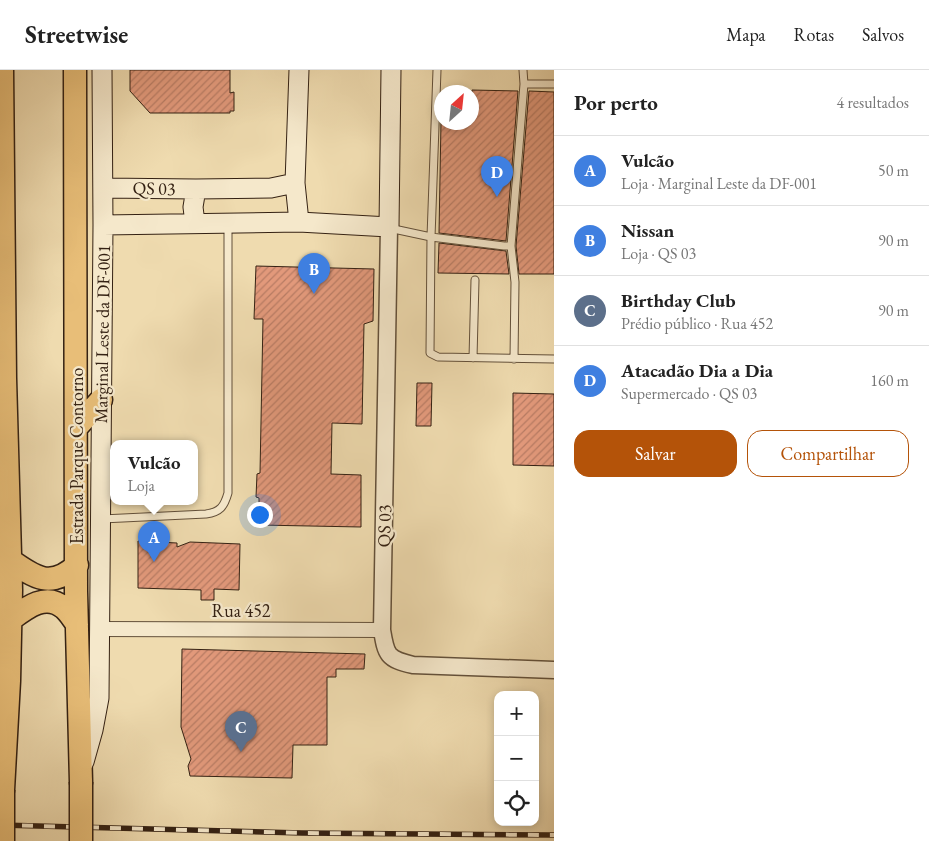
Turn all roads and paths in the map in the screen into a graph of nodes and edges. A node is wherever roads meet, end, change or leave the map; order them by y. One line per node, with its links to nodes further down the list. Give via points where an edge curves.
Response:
1 (2, 70): 24 (highway)
2 (75, 70): 26 (highway, Estrada Parque Contorno)
3 (102, 70): 11 (main road, Marginal Leste da DF-001)
4 (299, 70): 10 (main road)
5 (391, 70): 17 (main road, QS 03)
6 (438, 70): 18 (lane)
7 (523, 70): 8 (lane)
8 (524, 84): 9 (lane); 19 (lane)
9 (554, 84)
10 (295, 183): 12 (main road, QS 03, via 271,188); 13 (main road)
11 (103, 188): 12 (main road, QS 03); 15 (main road, Marginal Leste da DF-001)
12 (196, 189): 14 (main road)
13 (299, 222): 16 (main road, QS 03); 17 (main road, QS 03)
14 (195, 223): 15 (main road, QS 03); 16 (main road, QS 03)
15 (103, 224): 25 (main road, Marginal Leste da DF-001)
16 (228, 224): 28 (lane, via 226,502 217,512 206,514)
17 (389, 228): 18 (lane); 34 (street, QS 03)
18 (430, 237): 19 (lane); 21 (lane, via 430,353 438,357)
19 (512, 246): 22 (lane)
20 (475, 280): 21 (lane)
21 (473, 358): 22 (lane)
22 (514, 358): 23 (lane)
23 (554, 359)
24 (2, 375): 27 (highway)
25 (101, 400): 26 (highway); 28 (main road, Marginal Leste da DF-001)
26 (76, 428): 30 (highway, Estrada Parque Contorno)
27 (3, 468): 29 (highway)
28 (100, 519): 33 (main road, Marginal Leste da DF-001)
29 (10, 560): 30 (highway, via 30,575 43,579 57,579); 31 (highway)
30 (77, 564): 32 (highway, Estrada Parque Contorno)
31 (10, 620): 32 (highway, via 28,606 53,601 65,608); 36 (highway)
32 (78, 624): 38 (highway, Estrada Parque Contorno)
33 (99, 629): 34 (street, Rua 452); 38 (main road, Marginal Leste da DF-001, via 99,698)
34 (382, 630): 35 (street, QS 03, via 386,651 394,658 413,665)
35 (554, 670)
36 (5, 677): 37 (highway)
37 (2, 763): 39 (highway, bridge)
38 (80, 779): 40 (highway, Estrada Parque Contorno, bridge)
39 (3, 841)
40 (81, 841)

